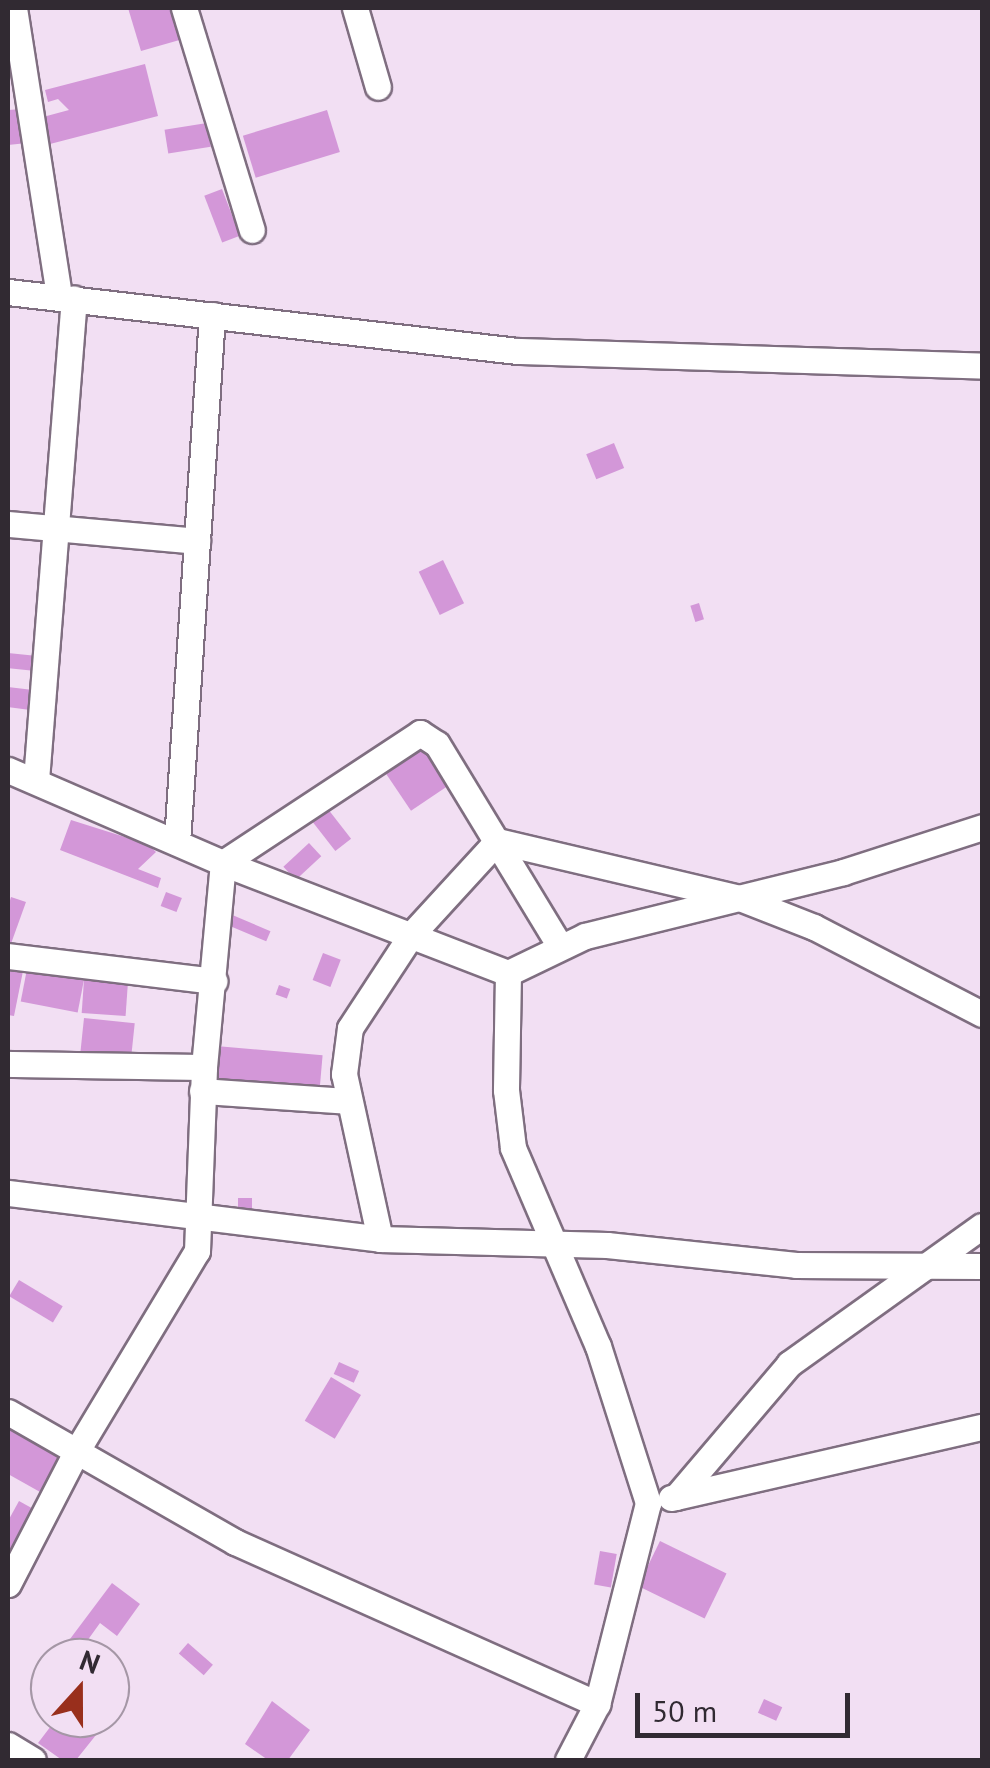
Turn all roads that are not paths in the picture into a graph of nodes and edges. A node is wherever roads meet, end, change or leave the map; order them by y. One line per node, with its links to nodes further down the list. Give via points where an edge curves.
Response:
1 (14, 8): 7 (street)
2 (184, 8): 5 (street)
3 (355, 8): 4 (street)
4 (378, 87)
5 (252, 230)
6 (8, 292): 7 (street)
7 (66, 298): 8 (street); 11 (street)
8 (212, 314): 9 (street, via 517,351); 12 (street)
9 (982, 366)
10 (8, 524): 11 (street)
11 (56, 528): 12 (street); 14 (street)
12 (197, 541): 17 (street)
13 (8, 770): 14 (street)
14 (36, 780): 17 (street)
15 (982, 827): 19 (street)
16 (497, 840): 18 (street, via 437,744 420,733); 19 (street); 20 (street); 21 (street)
17 (177, 842): 18 (street)
18 (222, 863): 20 (street); 24 (street)
19 (740, 898): 21 (street); 25 (street, via 814,927)
20 (411, 935): 23 (street); 28 (street, via 350,1028 344,1074)
21 (559, 946): 23 (street)
22 (8, 956): 24 (street)
23 (508, 973): 33 (street, via 508,1125)
24 (214, 981): 27 (street)
25 (982, 1014)
26 (8, 1064): 27 (street)
27 (203, 1079): 28 (street); 30 (street)
28 (349, 1102): 32 (street)
29 (8, 1193): 30 (street)
30 (202, 1220): 32 (street); 38 (street, via 196,1251)
31 (982, 1226): 34 (street)
32 (380, 1239): 33 (street)
33 (557, 1244): 34 (street, via 796,1265); 40 (street, via 634,1444)
34 (933, 1265): 35 (street); 39 (street, via 789,1364)
35 (982, 1266)
36 (8, 1412): 38 (street)
37 (982, 1426): 39 (street)
38 (76, 1452): 41 (street); 42 (street, via 236,1542)
39 (676, 1498): 40 (street)
40 (648, 1503): 42 (street)
41 (8, 1584)
42 (597, 1704): 45 (street)
43 (8, 1745): 44 (street)
44 (33, 1760)
45 (568, 1760)

